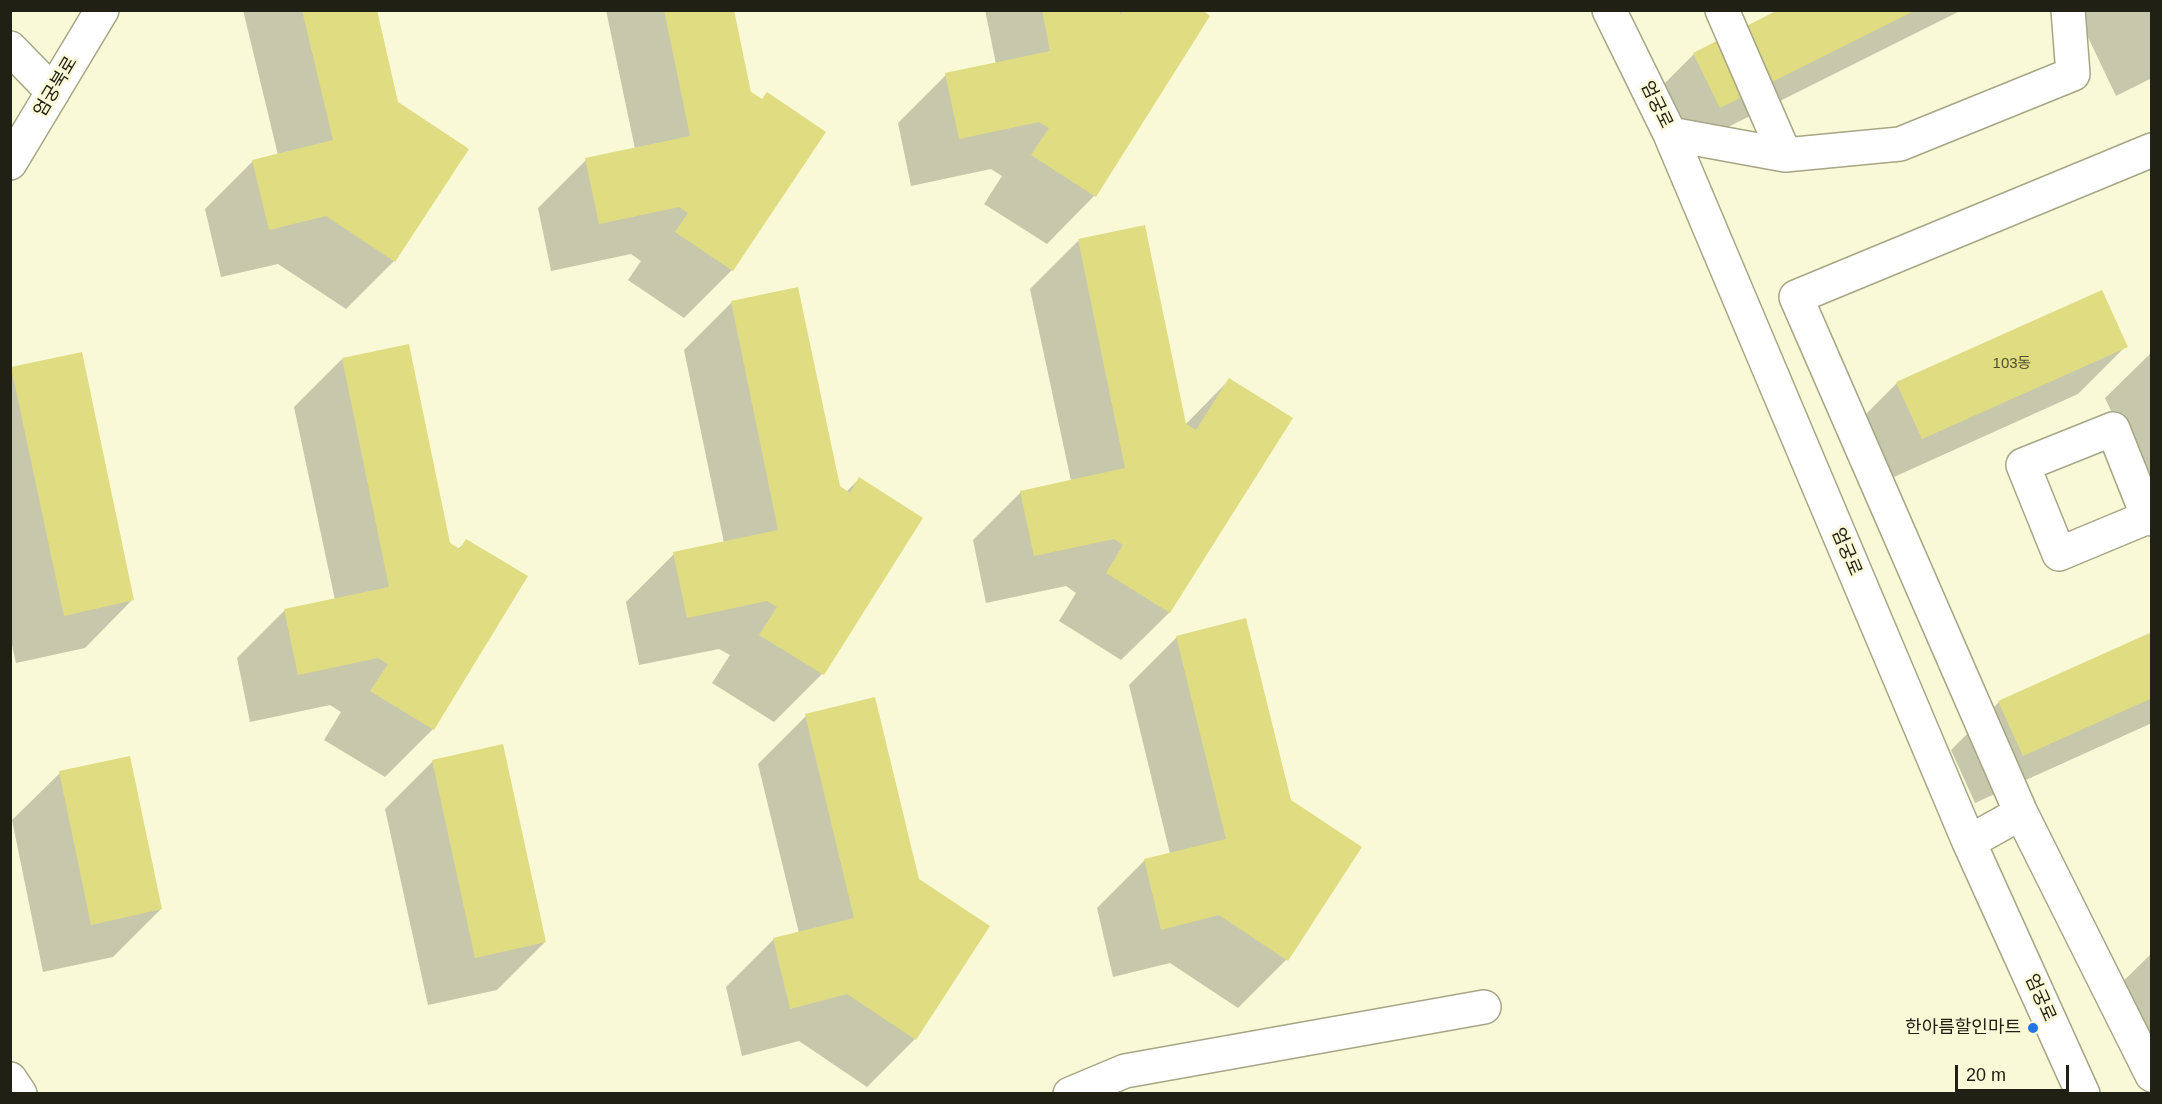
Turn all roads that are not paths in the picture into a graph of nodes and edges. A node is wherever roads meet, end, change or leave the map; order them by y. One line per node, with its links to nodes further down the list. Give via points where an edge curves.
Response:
1 (102, 10): 6 (street, 엄궁북로)
2 (1609, 10): 7 (street, 엄궁로)
3 (1722, 10): 9 (street)
4 (2068, 10): 9 (street, via 2073,74 1900,144)
5 (10, 48): 6 (street)
6 (53, 92): 10 (street, 엄궁북로)
7 (1670, 134): 9 (street); 12 (street, 엄궁로)
8 (2151, 150): 11 (street, via 1796,297)
9 (1785, 155)
10 (10, 163)
11 (2021, 813): 12 (street); 14 (street)
12 (1969, 842): 18 (street, 엄궁로)
13 (1485, 1007): 17 (street, via 1125,1071)
14 (2151, 1075)
15 (10, 1079): 16 (street)
16 (20, 1094)
17 (1070, 1094)
18 (2083, 1094)

